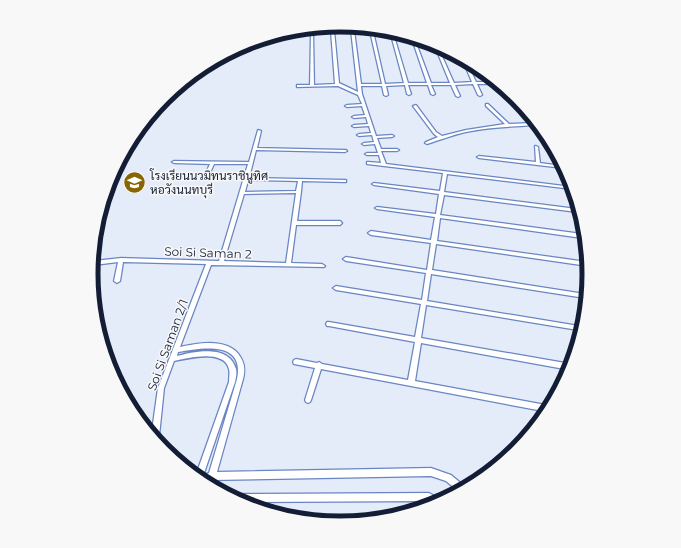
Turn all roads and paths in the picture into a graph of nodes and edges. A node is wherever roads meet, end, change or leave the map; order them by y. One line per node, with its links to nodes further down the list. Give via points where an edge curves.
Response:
1 (332, 33): 15 (street)
2 (353, 33): 16 (street)
3 (312, 34): 18 (street)
4 (372, 34): 11 (street)
5 (393, 38): 12 (street)
6 (415, 44): 13 (street)
7 (440, 53): 14 (street)
8 (466, 67): 9 (street)
9 (474, 83): 10 (street); 14 (street); 23 (street)
10 (489, 83)
11 (384, 84): 12 (street); 16 (street); 22 (street)
12 (406, 84): 13 (street); 20 (street)
13 (429, 84): 14 (street); 21 (street)
14 (453, 84): 24 (street)
15 (338, 85): 18 (street); 19 (street)
16 (360, 85): 19 (street)
17 (298, 86): 18 (street)
18 (312, 86)
19 (360, 94): 25 (street)
20 (409, 94)
21 (433, 94)
22 (386, 95)
23 (480, 95)
24 (458, 96)
25 (364, 105): 27 (street); 29 (street)
26 (487, 105): 31 (street)
27 (347, 106)
28 (415, 106): 39 (street, via 435,133)
29 (368, 116): 30 (street); 33 (street)
30 (354, 117)
31 (506, 124): 32 (street); 39 (street)
32 (530, 124)
33 (371, 125): 34 (street); 37 (street)
34 (354, 126)
35 (259, 131): 44 (street)
36 (359, 135): 37 (street)
37 (374, 135): 38 (street); 40 (street)
38 (392, 136)
39 (442, 138): 41 (street)
40 (376, 143): 42 (street); 47 (street)
41 (427, 143)
42 (364, 144)
43 (536, 147): 54 (street)
44 (254, 149): 46 (street); 52 (street)
45 (397, 150): 47 (street)
46 (345, 151)
47 (380, 152): 48 (street); 55 (street)
48 (367, 154)
49 (479, 157): 54 (street)
50 (174, 162): 51 (street)
51 (213, 162): 52 (street); 58 (street)
52 (251, 163): 59 (street)
53 (369, 163): 55 (street)
54 (538, 164): 56 (street)
55 (384, 165): 57 (street)
56 (558, 166)
57 (445, 172): 63 (street); 66 (street)
58 (207, 175)
59 (246, 179): 60 (street); 65 (street)
60 (300, 180): 61 (street); 64 (street)
61 (344, 181)
62 (374, 184): 66 (street)
63 (567, 187)
64 (298, 192): 65 (street); 70 (street)
65 (242, 193): 78 (street)
66 (441, 193): 68 (street); 69 (street)
67 (377, 208): 69 (street)
68 (574, 211)
69 (438, 216): 73 (street); 74 (street)
70 (294, 223): 71 (street); 81 (street)
71 (340, 223)
72 (370, 233): 74 (street)
73 (579, 236)
74 (434, 242): 79 (street); 83 (street)
75 (346, 259): 83 (street)
76 (121, 260): 77 (street, Soi Si Saman 2); 80 (street, Soi Si Saman 2); 84 (street)
77 (99, 262)
78 (221, 263): 80 (street, Soi Si Saman 2); 81 (street, Soi Si Saman 2)
79 (582, 263)
80 (209, 264): 91 (street, Soi Si Saman 2/1)
81 (288, 265): 82 (street, Soi Si Saman 2)
82 (322, 266)
83 (429, 272): 86 (street); 87 (street)
84 (117, 281)
85 (336, 288): 87 (street)
86 (581, 295)
87 (424, 303): 89 (street); 90 (street)
88 (329, 324): 90 (street)
89 (576, 328)
90 (418, 339): 95 (street); 96 (street)
91 (176, 350): 92 (street, Soi Si Saman 2/1); 98 (street, via 210,344 224,347 234,353 241,365)
92 (173, 359): 97 (street, via 196,354 222,355 233,370); 101 (street, Soi Si Saman 2/1, via 161,388)
93 (296, 362): 94 (street)
94 (319, 365): 96 (street); 99 (street)
95 (564, 366)
96 (411, 382): 100 (street)
97 (229, 389): 98 (street); 102 (street)
98 (237, 390): 103 (street)
99 (308, 400)
100 (542, 407)
101 (156, 430)
102 (201, 471)
103 (209, 477): 104 (street, via 431,472 448,478)
104 (457, 486)
105 (248, 498): 106 (street)
106 (432, 498)

